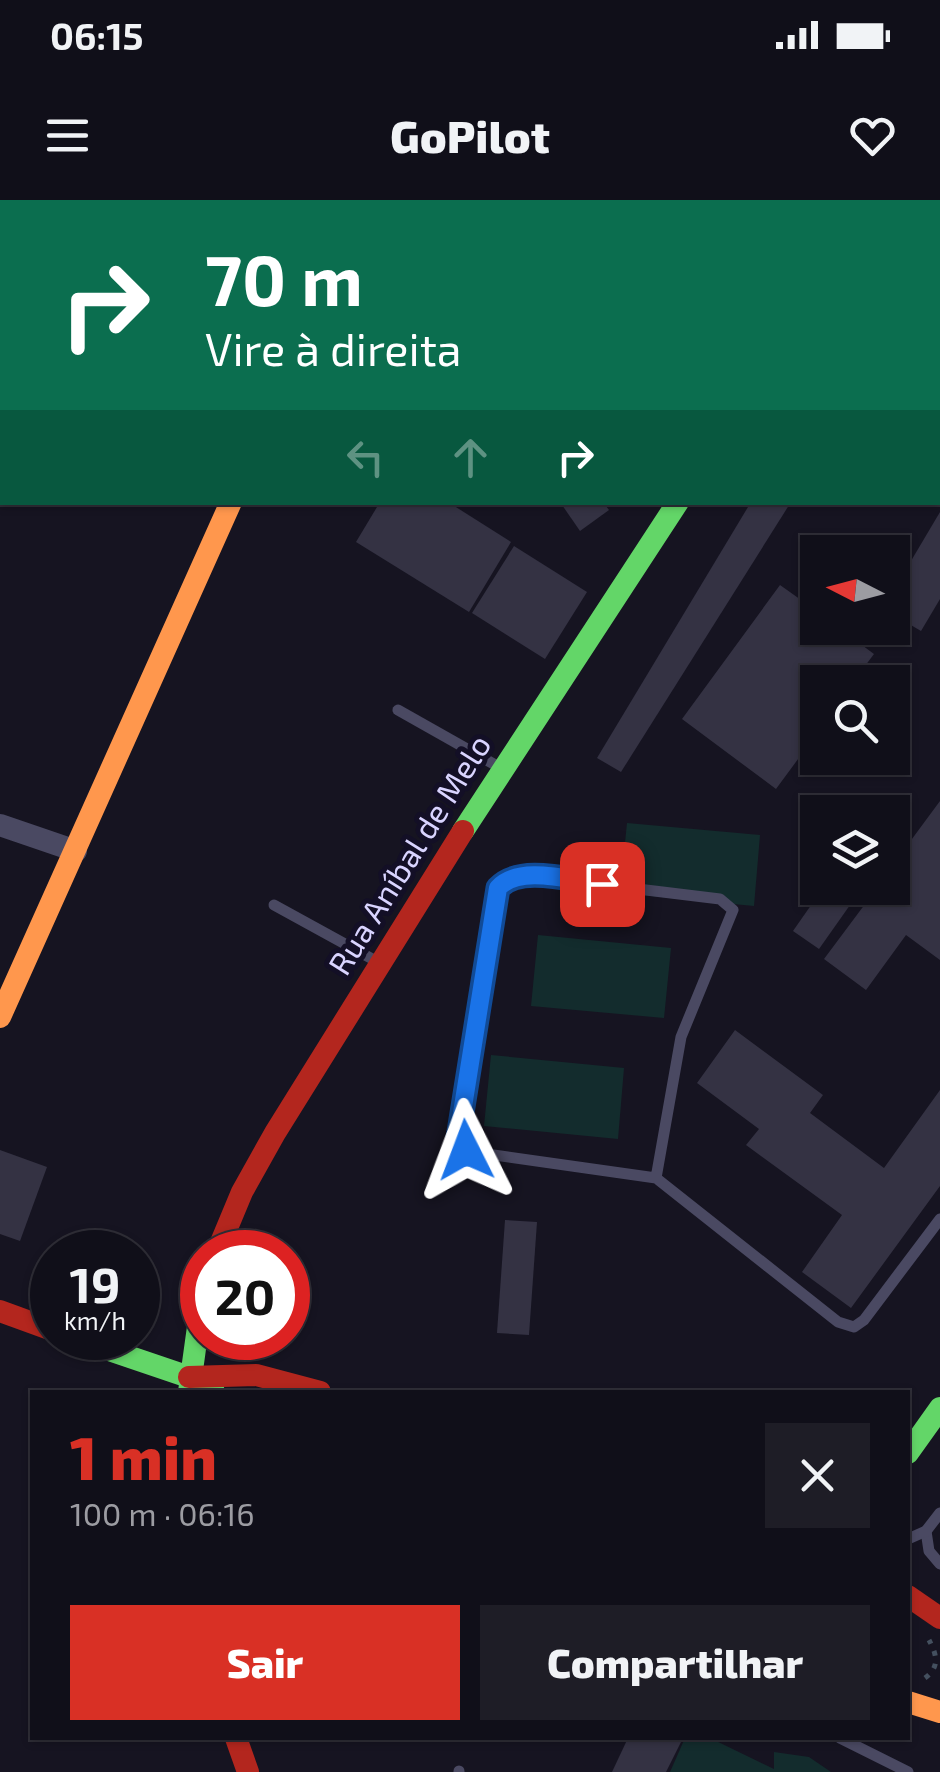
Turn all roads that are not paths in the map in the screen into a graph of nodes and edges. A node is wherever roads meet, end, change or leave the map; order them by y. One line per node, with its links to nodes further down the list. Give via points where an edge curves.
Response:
1 (230, 505): 6 (street)
2 (676, 505): 4 (street, Rua Aníbal de Melo)
3 (398, 710): 4 (lane)
4 (501, 768): 8 (street, Rua Aníbal de Melo)
5 (0, 824): 6 (street)
6 (76, 851): 9 (street)
7 (274, 905): 8 (lane)
8 (380, 963): 12 (street, Rua Aníbal de Melo, via 254,1172)
9 (0, 1016)
10 (656, 1178): 10 (lane, via 477,1154 460,1146 494,899 504,882 523,875 720,899 733,910 681,1037); 11 (lane, via 838,1322 854,1326)
11 (940, 1219)
12 (227, 1230)
13 (0, 1311): 14 (street)
14 (30, 1322)
15 (128, 1360): 17 (street)
16 (193, 1360): 17 (street)
17 (189, 1385): 18 (street, via 256,1375)
18 (312, 1390)
19 (940, 1408): 20 (street)
20 (910, 1450)
21 (940, 1512): 22 (lane)
22 (926, 1532): 23 (lane); 24 (lane)
23 (910, 1538)
24 (940, 1564)
25 (910, 1597): 26 (street)
26 (940, 1618)
27 (911, 1694): 28 (street); 29 (street)
28 (940, 1704)
29 (940, 1712)
30 (237, 1740): 32 (street)
31 (844, 1740): 33 (lane)
32 (248, 1772)
33 (908, 1772)

